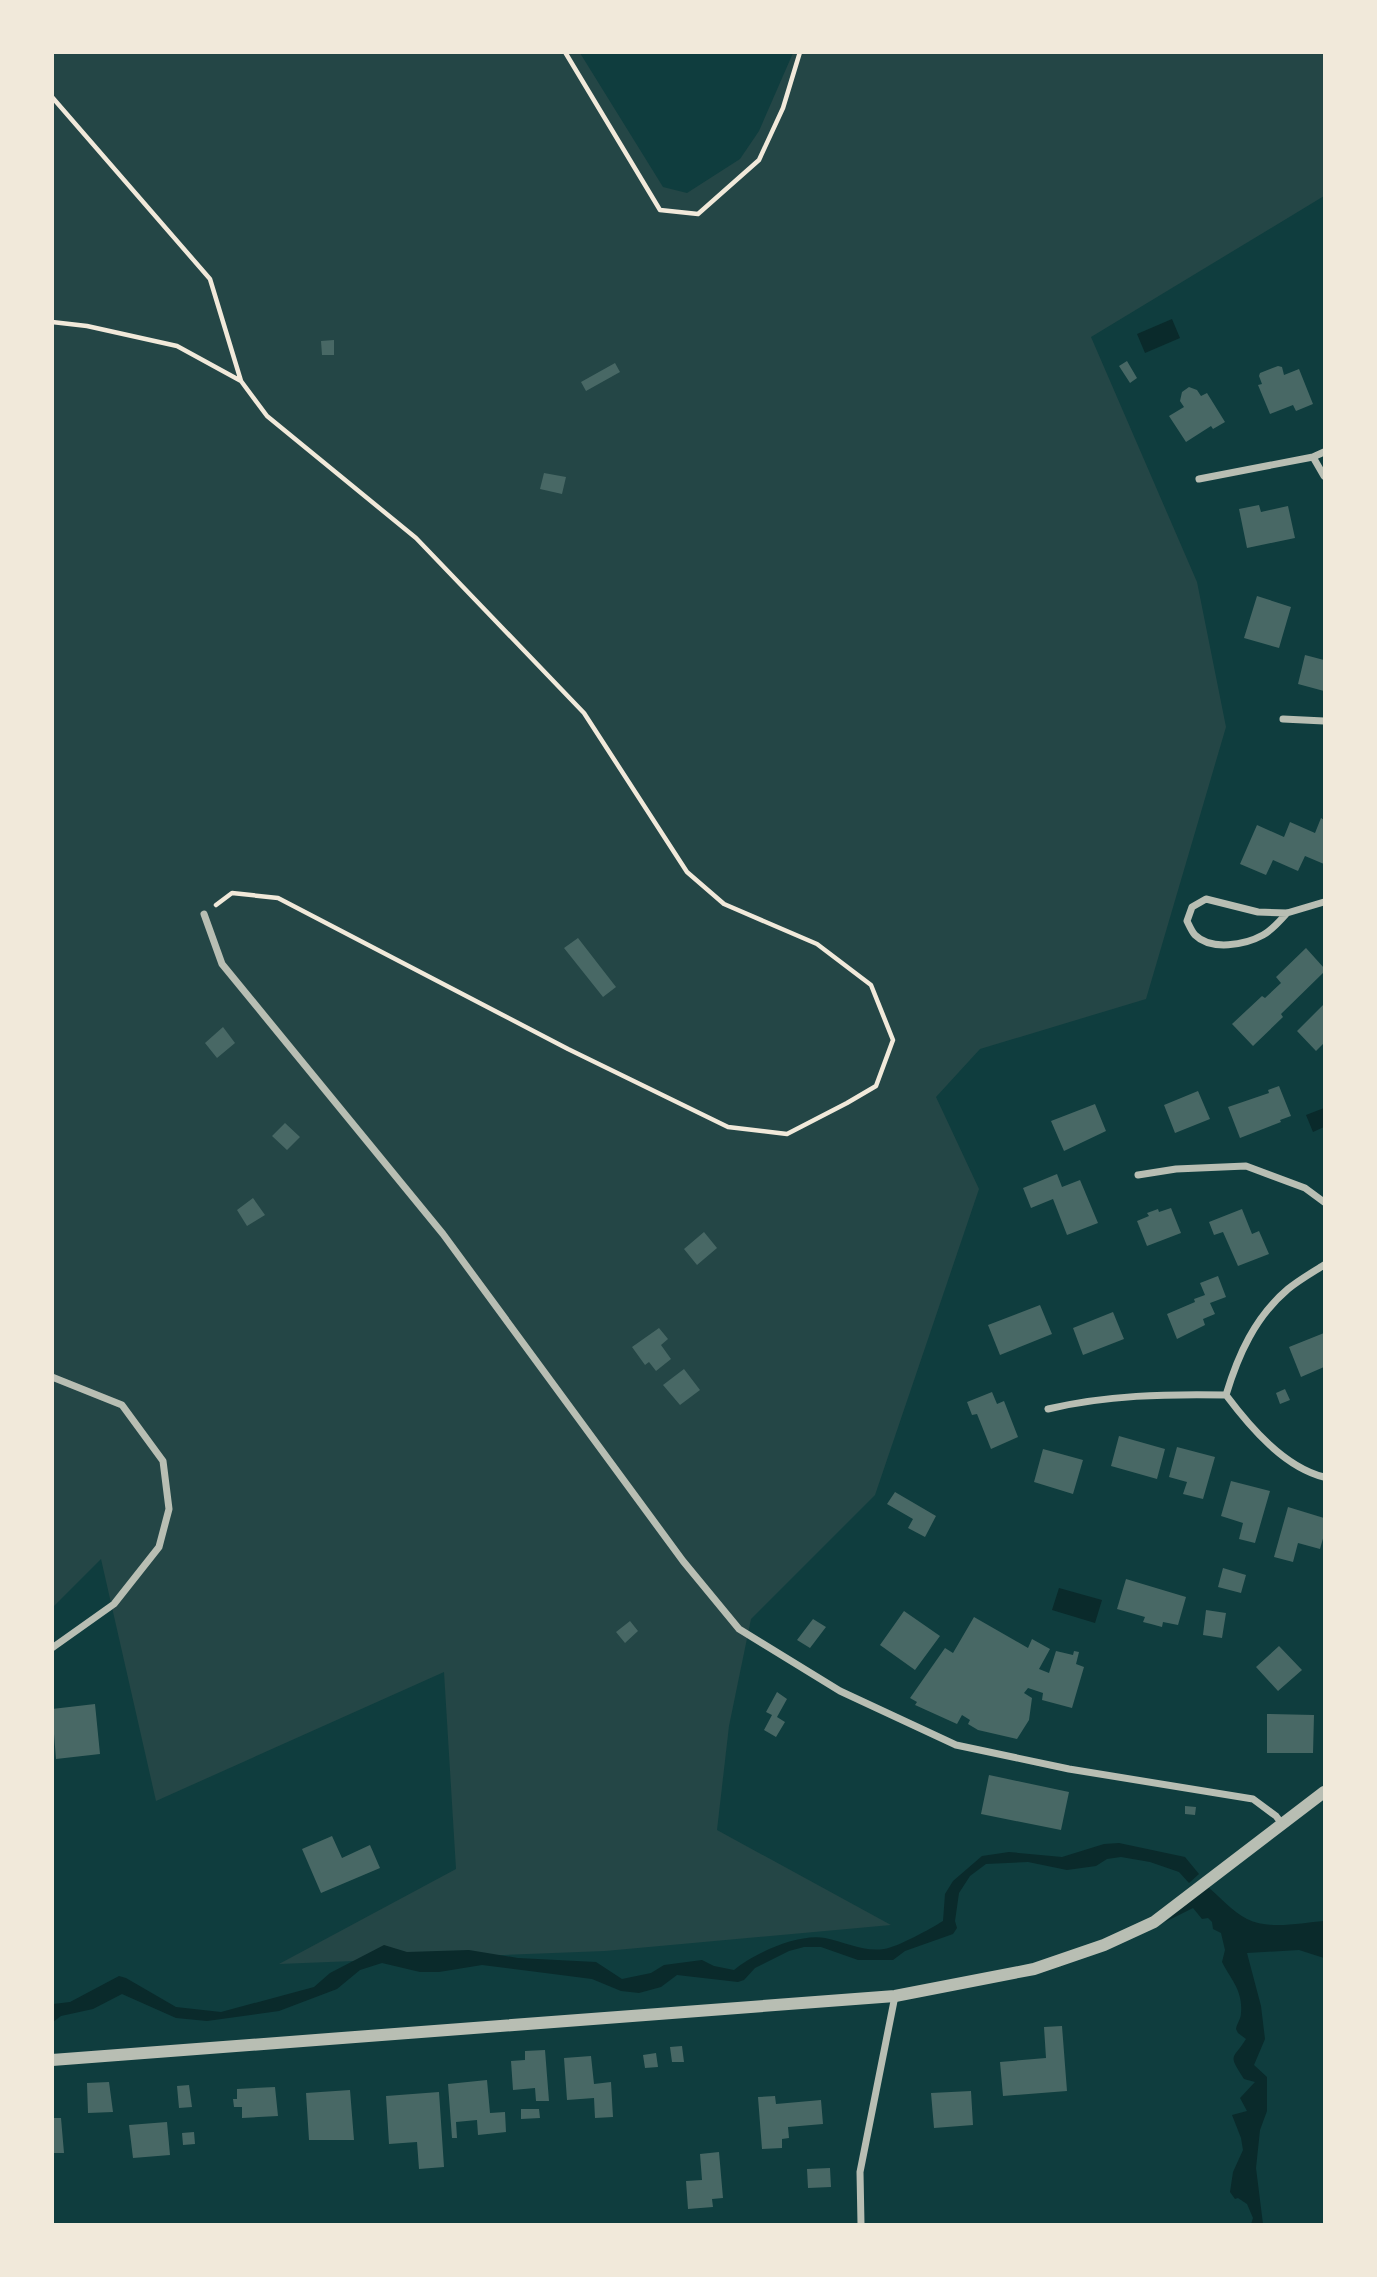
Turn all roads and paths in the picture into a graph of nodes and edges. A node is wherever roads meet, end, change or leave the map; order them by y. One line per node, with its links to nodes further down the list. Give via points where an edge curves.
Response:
1 (565, 52): 2 (path, via 660,210 698,214 759,160 783,108)
2 (800, 52)
3 (52, 97): 5 (path, via 210,279)
4 (52, 322): 5 (path, via 177,346)
5 (242, 381): 14 (path, via 267,415 416,538 584,713 687,872 724,904 817,944 870,985 893,1040 876,1086 847,1103 787,1134 728,1127 278,898 232,893)
6 (1325, 452): 7 (street)
7 (1313, 457): 8 (street); 9 (street)
8 (1325, 476)
9 (1199, 479)
10 (1283, 719): 11 (street)
11 (1325, 721)
12 (1325, 902): 13 (street)
13 (1287, 913): 13 (street, via 1262,936 1231,944 1214,944 1195,936 1187,921 1192,907 1206,899 1258,912)
14 (204, 914): 24 (street, via 222,964 443,1234 683,1561 739,1629 840,1691 956,1745 1253,1799)
15 (1138, 1175): 16 (street, via 1246,1166 1305,1188)
16 (1325, 1202)
17 (1325, 1265): 19 (street, via 1288,1289 1257,1322 1236,1362)
18 (52, 1377): 22 (street, via 122,1405 163,1461 169,1508 159,1547 114,1604)
19 (1226, 1395): 20 (street, via 1088,1400); 21 (street, via 1246,1422 1290,1461)
20 (1048, 1409)
21 (1325, 1477)
22 (52, 1648)
23 (1325, 1792): 24 (street)
24 (1283, 1825): 25 (street, via 1154,1922 1104,1945 1034,1969)
25 (895, 1996): 26 (street); 27 (street, via 860,2172)
26 (52, 2060)
27 (861, 2224)

